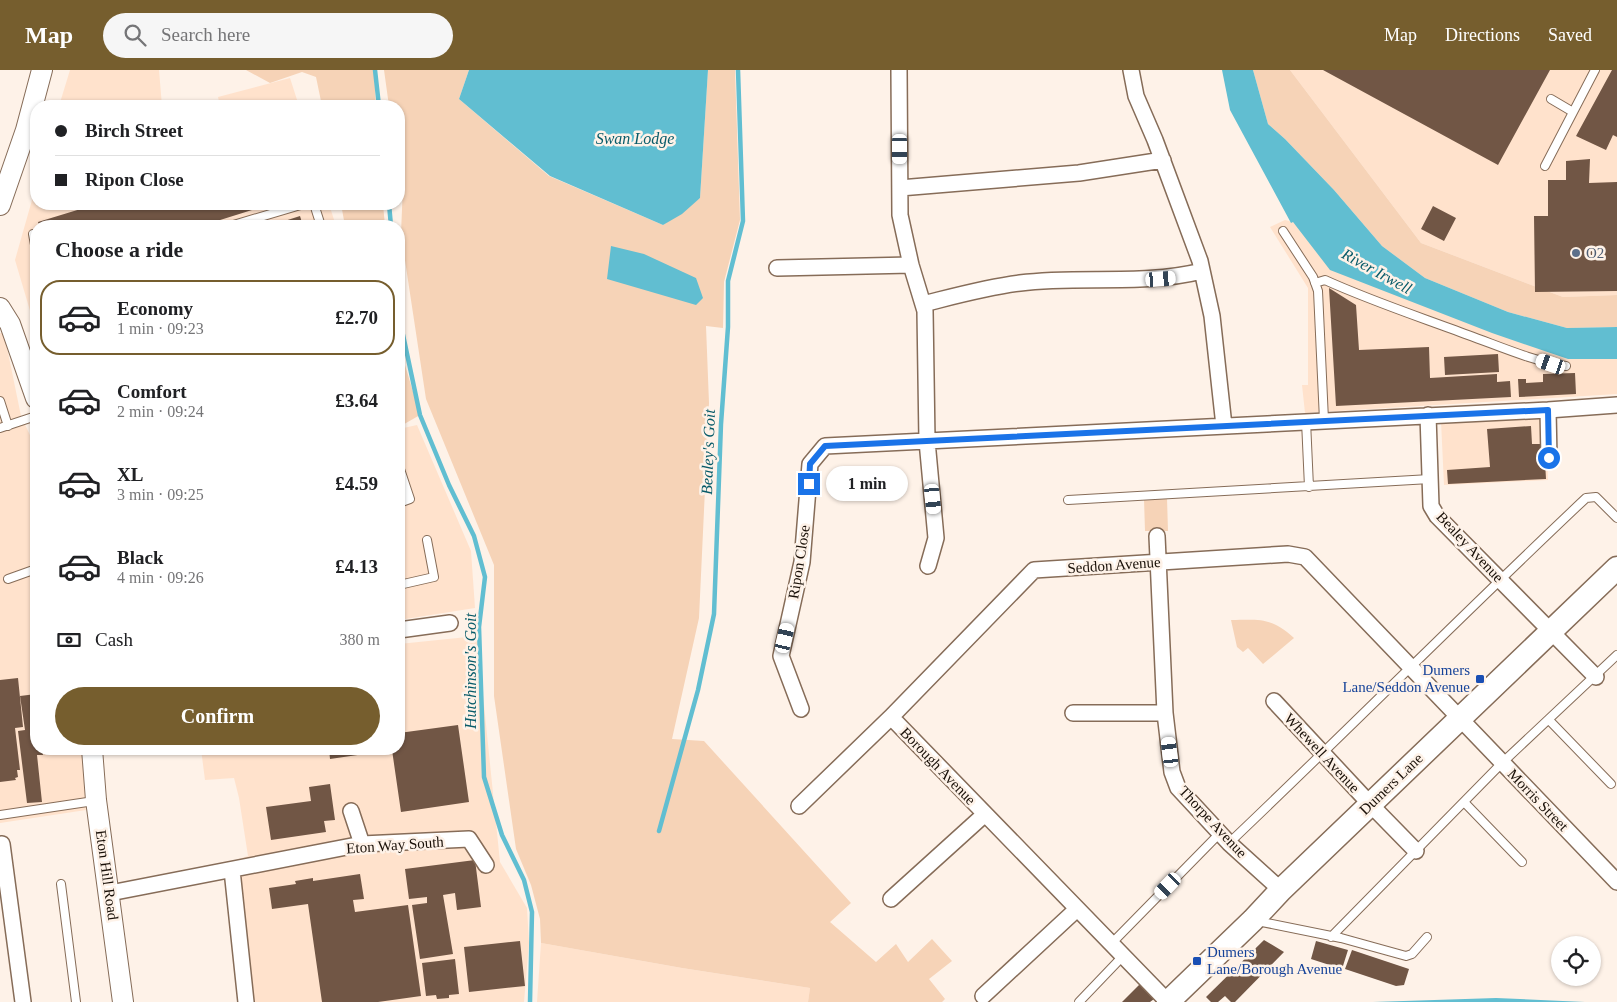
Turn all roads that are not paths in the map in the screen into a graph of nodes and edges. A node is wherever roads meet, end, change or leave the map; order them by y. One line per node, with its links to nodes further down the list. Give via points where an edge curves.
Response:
1 (42, 70): 6 (street)
2 (899, 70): 11 (street)
3 (1131, 70): 9 (street, via 1136,96)
4 (1594, 70): 7 (lane)
5 (1551, 99): 7 (lane)
6 (37, 100)
7 (1572, 112): 10 (lane)
8 (30, 134): 12 (street)
9 (1162, 160): 11 (street, via 1079,173); 18 (street)
10 (1545, 166)
11 (900, 188): 16 (street, via 900,215)
12 (0, 205)
13 (284, 210): 14 (lane)
14 (250, 220)
15 (1283, 231): 19 (lane)
16 (911, 265): 17 (street); 20 (street)
17 (777, 268)
18 (1202, 271): 20 (street, via 1149,280 1020,282); 31 (street, via 1218,357)
19 (1315, 283): 22 (lane, via 1325,280 1493,344); 29 (lane)
20 (923, 304): 33 (street)
21 (0, 308): 23 (street, via 10,324)
22 (1566, 366)
23 (30, 381)
24 (0, 401): 32 (lane)
25 (1617, 405): 26 (street)
26 (1548, 410): 27 (street); 34 (street)
27 (1428, 415): 29 (street); 35 (street, Bealey Avenue)
28 (30, 418): 32 (lane)
29 (1324, 420): 30 (street)
30 (1306, 422): 31 (street); 37 (lane)
31 (1224, 426): 33 (street)
32 (4, 427)
33 (927, 441): 44 (street, via 936,538); 57 (street, Ripon Close, via 825,446 810,464 802,562 781,656)
34 (1549, 458)
35 (1430, 479): 37 (lane); 48 (street, Bealey Avenue, via 1431,506 1437,516)
36 (405, 484): 39 (lane, via 410,499)
37 (1309, 487): 38 (lane)
38 (1068, 500)
39 (405, 501)
40 (1617, 518): 48 (lane, via 1596,497 1586,498)
41 (1156, 536): 43 (street, Thorpe Avenue)
42 (427, 540): 49 (lane, via 434,576)
43 (1158, 562): 54 (street, Seddon Avenue, via 1288,554 1305,557); 59 (street, Thorpe Avenue); 60 (street, Seddon Avenue, via 1034,570)
44 (928, 566)
45 (1617, 568): 52 (main road, Dumers Lane)
46 (30, 571): 47 (lane)
47 (8, 579)
48 (1500, 579): 52 (street, Bealey Avenue); 54 (lane)
49 (405, 583)
50 (450, 623): 51 (street)
51 (405, 629)
52 (1551, 632): 55 (street, Bealey Avenue); 61 (main road, Dumers Lane)
53 (1617, 655): 55 (lane)
54 (1410, 666): 61 (street, Seddon Avenue); 63 (lane)
55 (1596, 677): 62 (lane)
56 (1274, 701): 63 (street, Whewell Avenue)
57 (801, 709)
58 (1073, 713): 59 (street)
59 (1165, 713): 74 (street, Thorpe Avenue, via 1172,772 1178,788)
60 (891, 717): 70 (street, Seddon Avenue); 72 (street, Borough Avenue)
61 (1460, 717): 65 (street, Morris Street); 69 (main road, Dumers Lane)
62 (1549, 720): 65 (lane); 66 (lane)
63 (1323, 754): 69 (street, Whewell Avenue); 74 (lane)
64 (92, 755): 67 (street, Eton Hill Road)
65 (1502, 763): 68 (lane); 81 (street, Morris Street)
66 (1611, 784)
67 (96, 800): 73 (lane); 84 (street, Eton Hill Road)
68 (1464, 802): 77 (lane); 78 (lane)
69 (1370, 804): 77 (street, Whewell Avenue); 83 (main road, Dumers Lane)
70 (799, 806)
71 (351, 811): 76 (street)
72 (985, 814): 85 (street, Borough Avenue); 86 (street, Borough Avenue)
73 (0, 816)
74 (1225, 838): 83 (street, Thorpe Avenue); 90 (lane)
75 (2, 844): 93 (street)
76 (362, 844): 79 (street, Eton Way South, via 469,840); 80 (street, Eton Way South)
77 (1416, 851): 88 (lane)
78 (1522, 862)
79 (486, 865)
80 (232, 870): 84 (street, Eton Way South); 96 (street)
81 (1617, 882)
82 (61, 884): 94 (lane)
83 (1281, 890): 87 (main road, Dumers Lane)
84 (110, 893): 95 (street, Eton Hill Road)
85 (891, 899)
86 (1077, 909): 90 (street, Borough Avenue); 92 (street)
87 (1253, 920): 88 (lane); 98 (main road, Dumers Lane)
88 (1331, 937): 89 (lane, via 1406,956)
89 (1427, 938)
90 (1111, 944): 91 (street, Borough Avenue)
91 (1123, 956): 97 (lane); 98 (street, Borough Avenue)
92 (984, 996)
93 (23, 1002)
94 (76, 1002)
95 (123, 1002)
96 (246, 1002)
97 (1079, 1002)
98 (1168, 1002)

